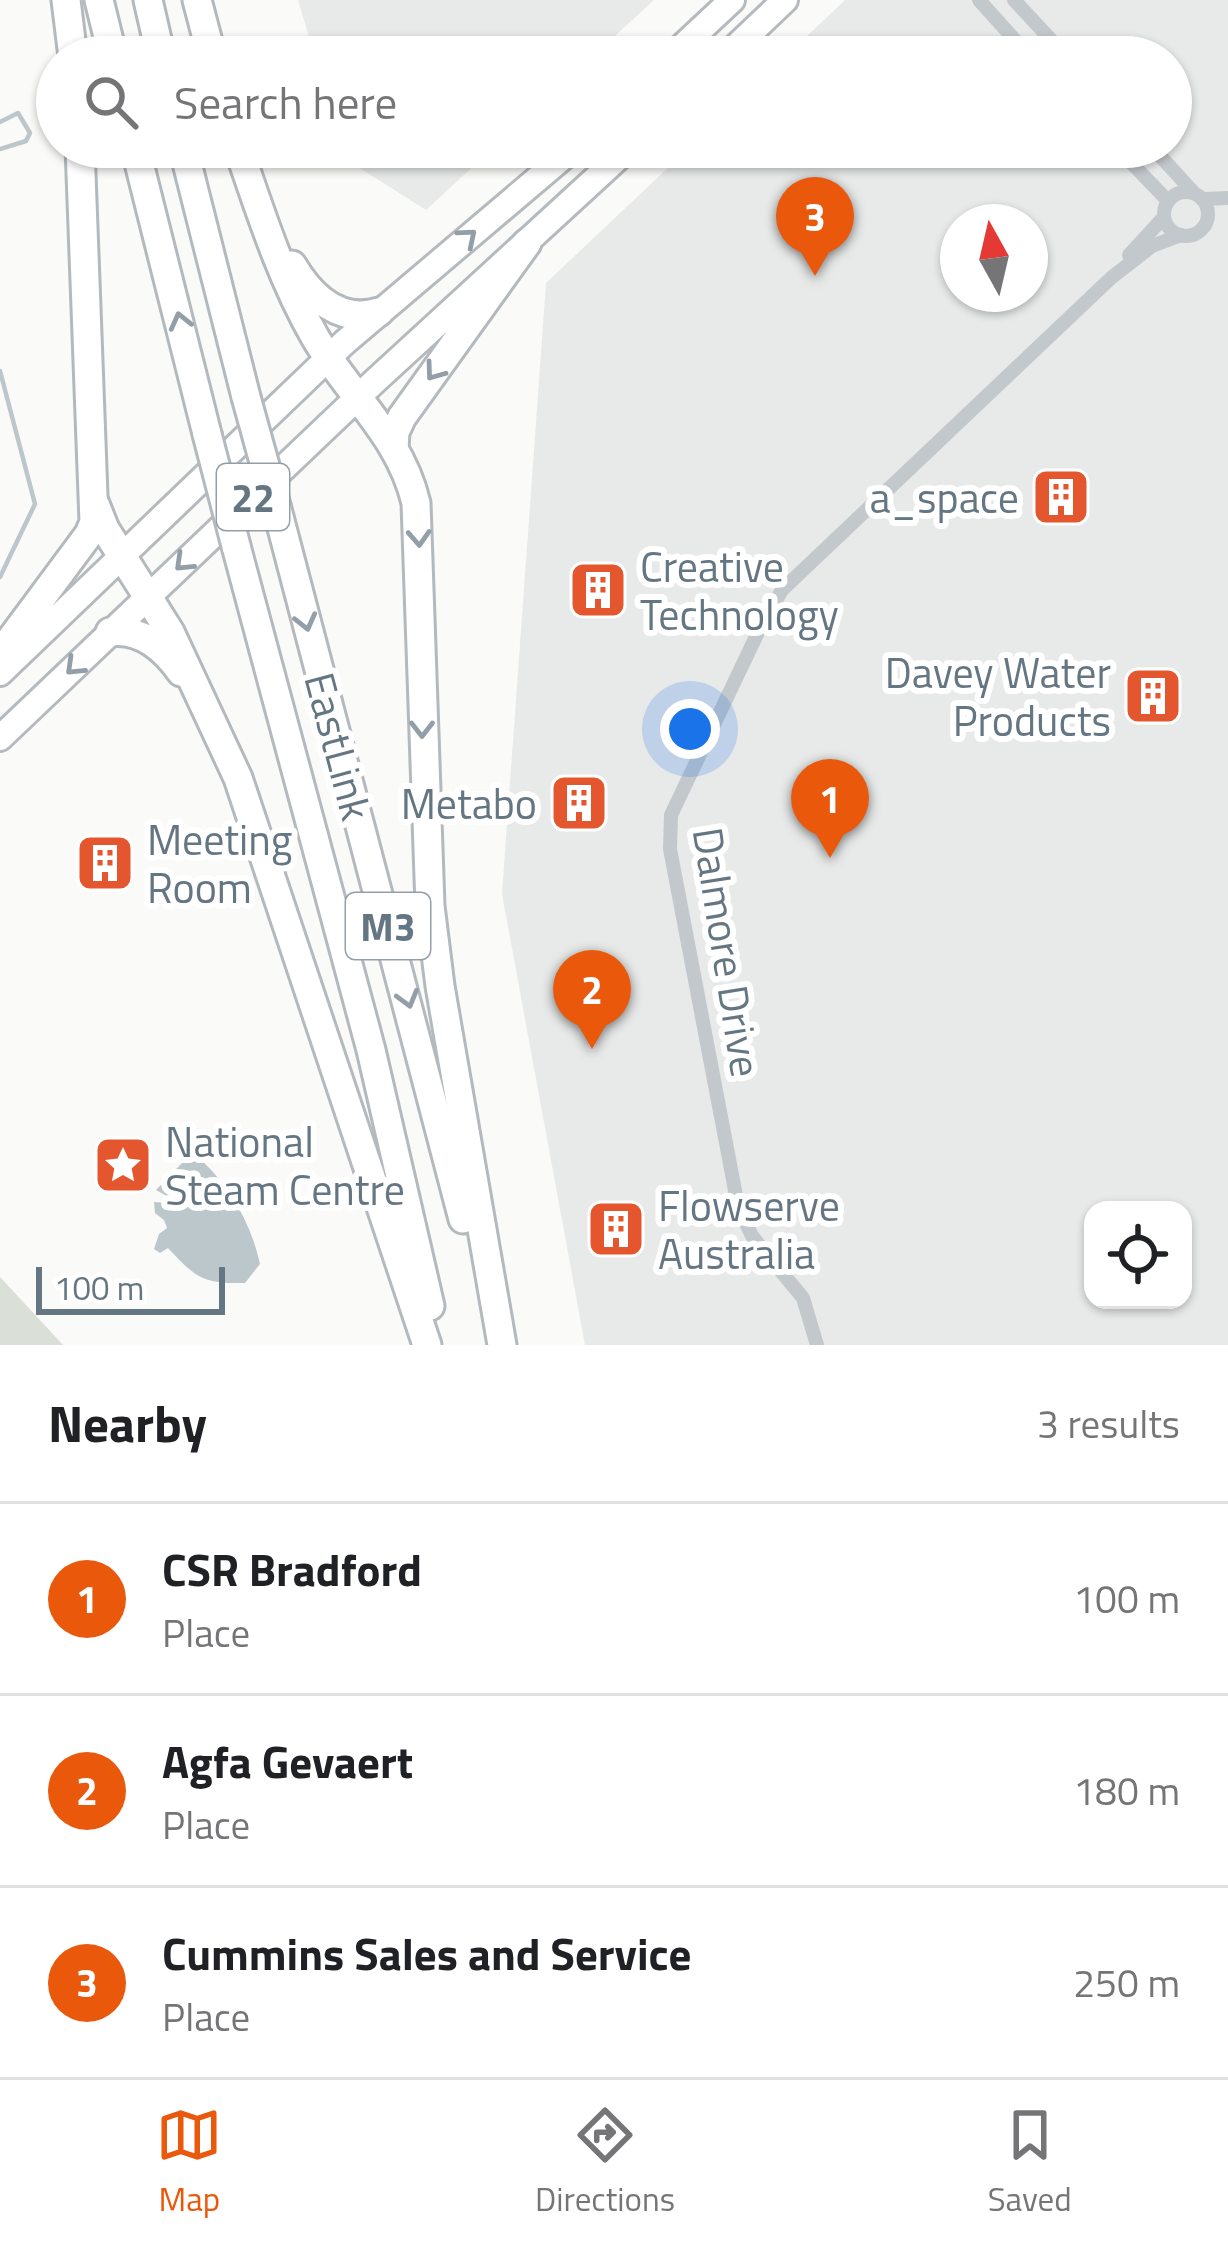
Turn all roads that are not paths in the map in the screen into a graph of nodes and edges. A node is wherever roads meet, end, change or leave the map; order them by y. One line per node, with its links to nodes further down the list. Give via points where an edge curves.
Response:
1 (66, 0): 9 (highway)
2 (99, 0): 10 (highway)
3 (148, 0): 11 (highway)
4 (196, 0): 12 (highway)
5 (732, 0): 13 (main road)
6 (785, 0): 14 (main road)
7 (979, 0): 15 (street)
8 (1014, 0): 16 (street)
9 (70, 36)
10 (108, 36)
11 (156, 36)
12 (206, 36)
13 (693, 36)
14 (747, 36)
15 (1011, 36)
16 (1047, 36)
17 (81, 168): 39 (highway)
18 (140, 168): 48 (highway, EastLink / M3, one-way to 18, bridge)
19 (188, 168): 49 (highway, EastLink / M3, one-way to 49, bridge)
20 (246, 168): 31 (highway)
21 (550, 168): 35 (main road, 22, one-way to 21)
22 (607, 168): 33 (main road, 22)
23 (1136, 168): 27 (street)
24 (1172, 168): 25 (street)
25 (1198, 196): 26 (street); 27 (street, via 1180,192); 30 (street)
26 (1228, 198)
27 (1168, 201): 29 (street)
28 (1228, 214): 30 (street)
29 (1164, 218): 32 (street); 34 (street, Dalmore Drive)
30 (1208, 218): 32 (street, via 1195,234)
31 (265, 221): 35 (highway, via 317,297 348,315); 36 (highway)
32 (1181, 235): 34 (street, Dalmore Drive)
33 (527, 243): 37 (main road, 22); 38 (highway, one-way to 38, via 402,417)
34 (1111, 278): 50 (street, Dalmore Drive, via 782,590 671,815 670,849 738,1206 803,1298)
35 (379, 312): 36 (main road, 22)
36 (328, 358): 37 (highway); 40 (main road, 22)
37 (359, 396): 38 (highway); 41 (main road, 22, one-way to 41)
38 (394, 448): 49 (highway, one-way to 49, via 419,527 434,944)
39 (95, 504): 40 (highway); 43 (highway, via 89,535)
40 (121, 554): 41 (highway); 44 (main road, 22)
41 (147, 597): 42 (main road, 22); 46 (highway)
42 (110, 632): 45 (main road, 22, one-way to 45); 46 (highway, via 132,632 163,651)
43 (0, 654)
44 (0, 674)
45 (0, 738)
46 (220, 738): 47 (highway)
47 (428, 1345)
48 (440, 1345)
49 (498, 1345)
50 (817, 1345)

